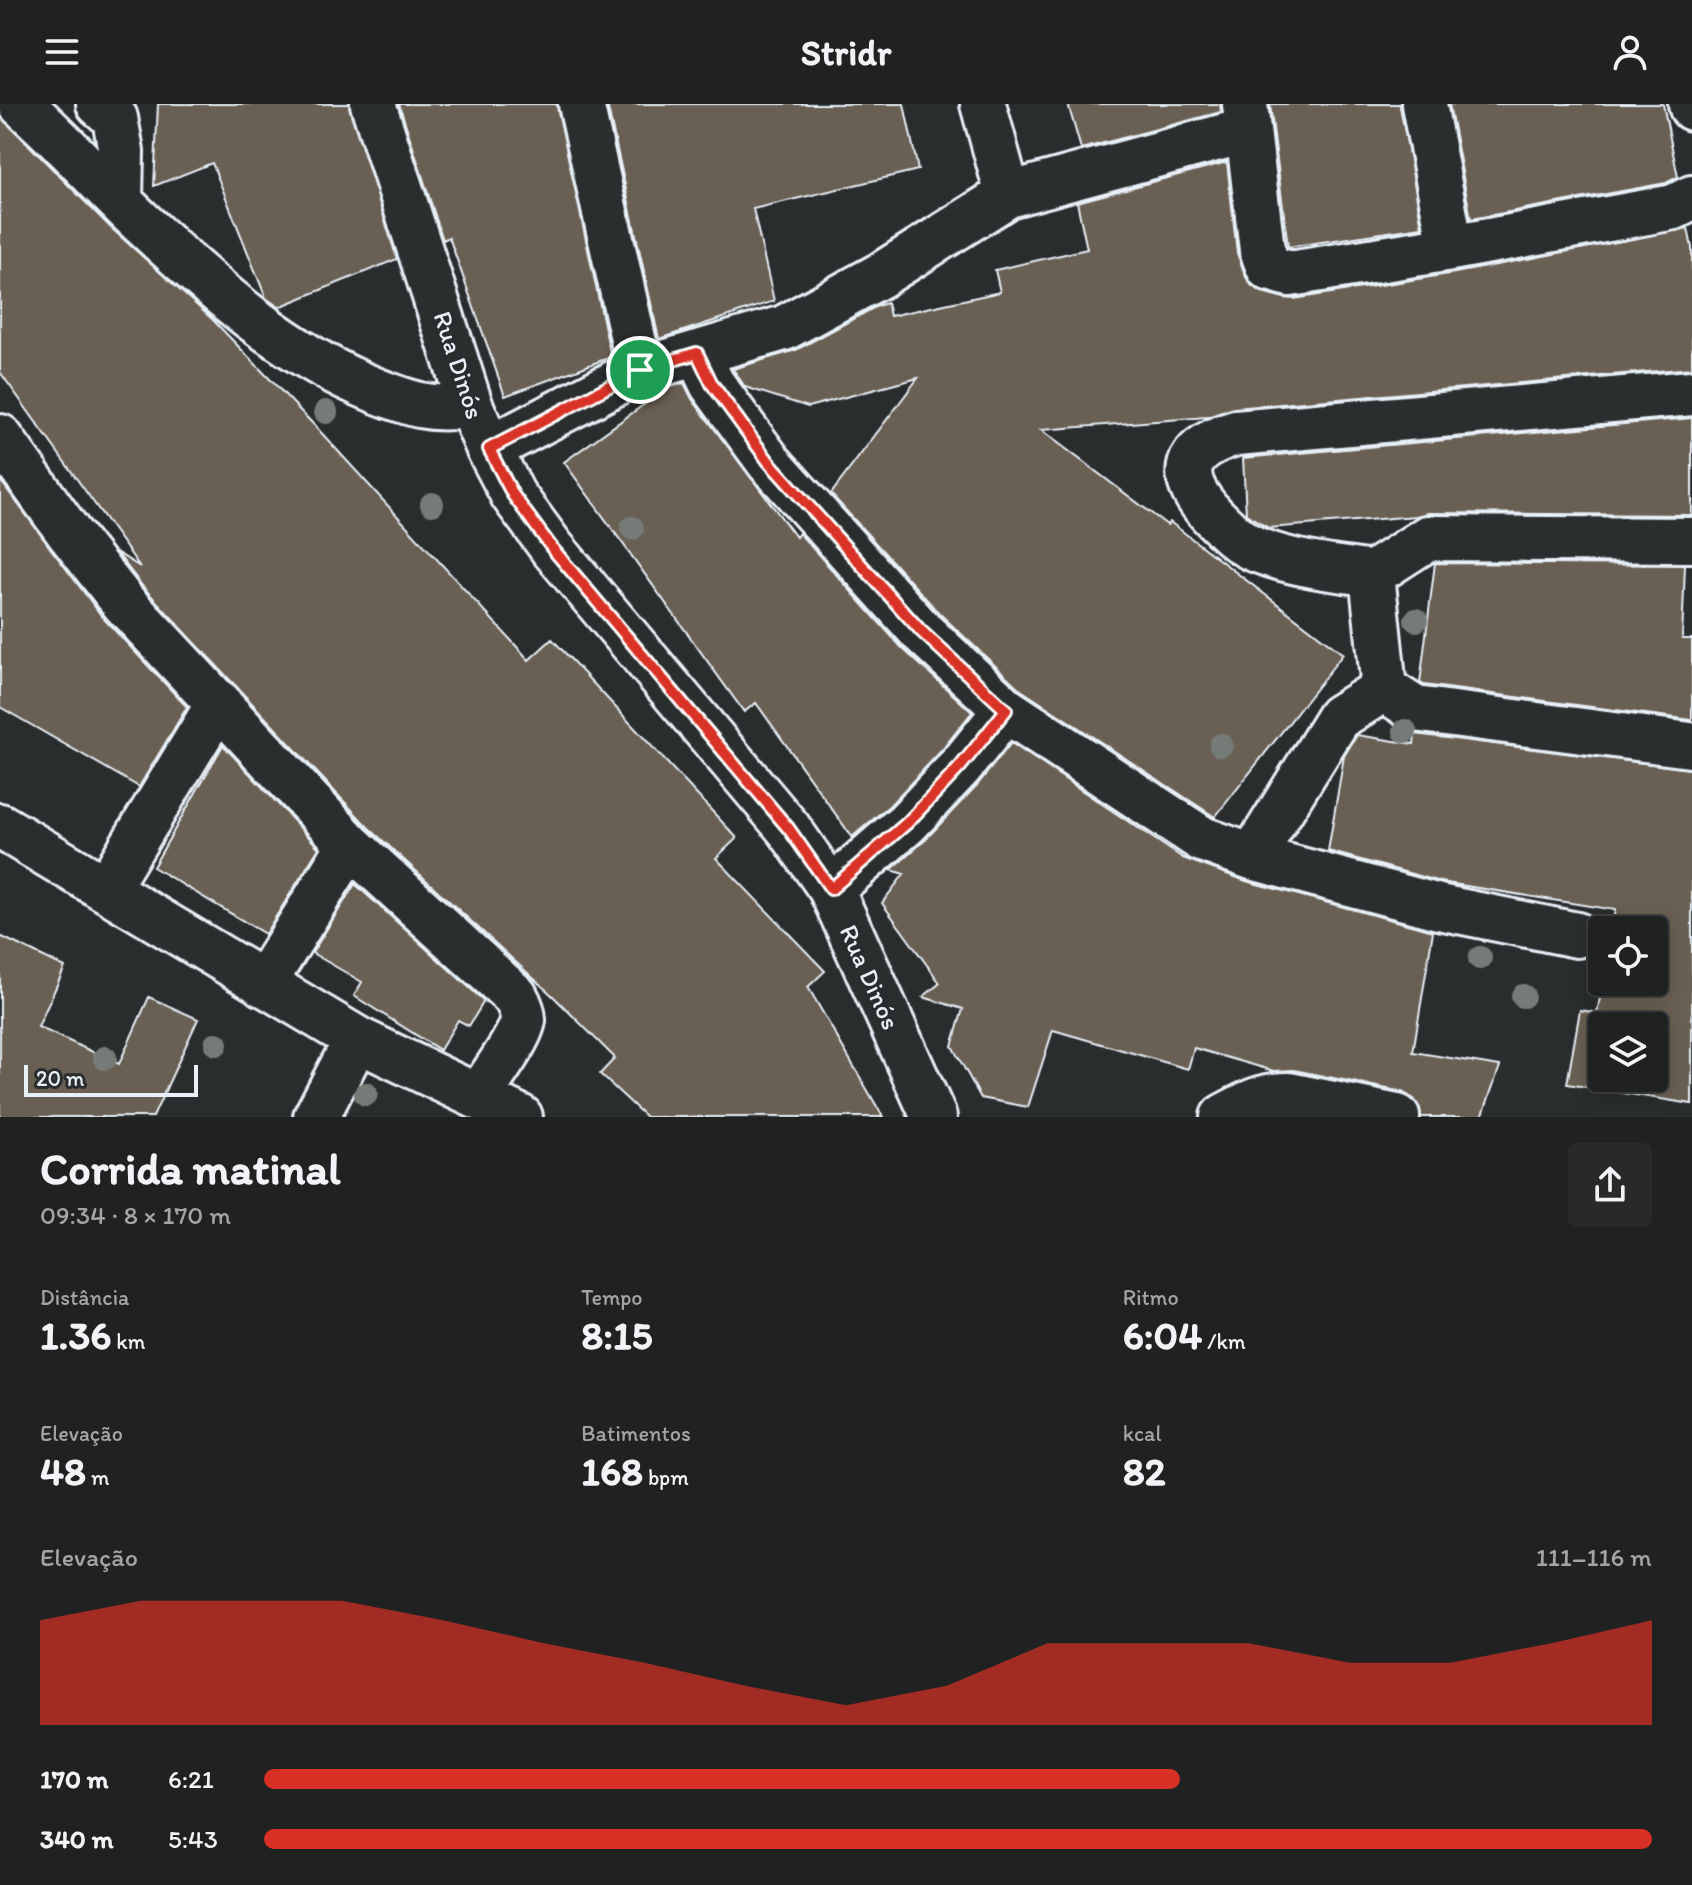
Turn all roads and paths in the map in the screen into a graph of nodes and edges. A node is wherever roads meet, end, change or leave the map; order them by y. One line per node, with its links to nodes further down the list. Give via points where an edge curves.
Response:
1 (21, 104): 10 (street)
2 (99, 104): 10 (street, via 115,118)
3 (373, 104): 15 (street, Rua Dinós)
4 (581, 104): 13 (street)
5 (983, 104): 8 (street)
6 (1424, 104): 11 (street)
7 (1246, 117): 8 (street); 11 (street, via 1262,250 1269,268 1290,274)
8 (1008, 195): 12 (street, via 784,328)
9 (1692, 198): 11 (street, via 1674,207)
10 (120, 200): 15 (street, via 253,321 308,357 345,378 420,406)
11 (1451, 248)
12 (697, 353): 13 (street); 22 (street, via 712,384 769,462 921,631)
13 (640, 370): 17 (street)
14 (1692, 393): 19 (street, via 1236,433 1213,439 1196,452 1190,484 1231,534 1284,559)
15 (470, 405): 17 (street, Rua Dinós)
16 (1, 442): 21 (street, via 124,603)
17 (489, 449): 28 (street, Rua Dinós, via 513,495 552,548 789,829)
18 (1692, 540): 19 (street, via 1428,538)
19 (1372, 574): 20 (street)
20 (1384, 689): 23 (street, via 1415,709); 26 (street, via 1339,717)
21 (219, 703): 25 (street); 27 (street)
22 (1006, 710): 26 (street, via 1202,839); 28 (street, via 907,823)
23 (1690, 745)
24 (0, 826): 27 (street)
25 (350, 845): 30 (street); 32 (street, via 521,1006 519,1032)
26 (1252, 857): 29 (street, via 1439,907)
27 (106, 889): 30 (street)
28 (831, 889): 35 (street, Rua Dinós)
29 (1577, 935)
30 (263, 984): 31 (street)
31 (357, 1039): 32 (street); 33 (street)
32 (478, 1097): 34 (street)
33 (316, 1117)
34 (520, 1117)
35 (934, 1117)
36 (1223, 1117): 37 (street, via 1261,1097 1289,1095)
37 (1397, 1117)

